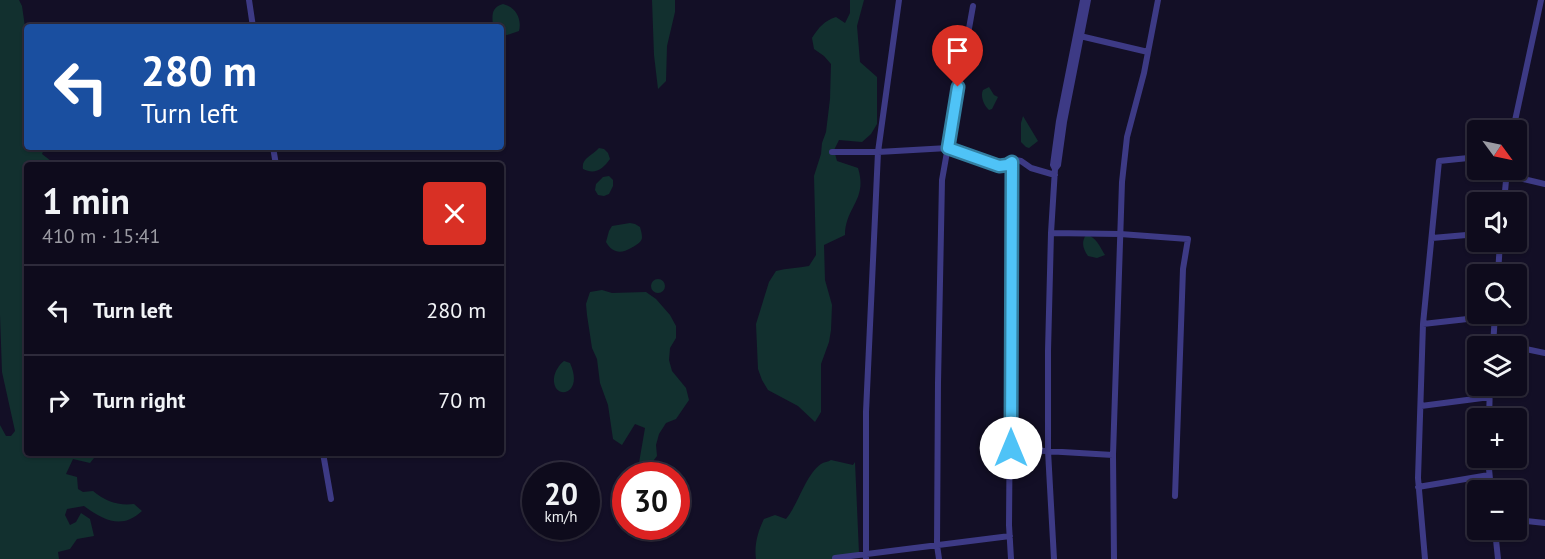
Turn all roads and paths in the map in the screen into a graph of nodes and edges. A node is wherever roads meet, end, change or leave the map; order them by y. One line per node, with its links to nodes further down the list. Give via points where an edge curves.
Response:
1 (249, 0): 9 (street)
2 (899, 0): 15 (street)
3 (1083, 0): 10 (street)
4 (1088, 0): 10 (street)
5 (1158, 0): 11 (street)
6 (1541, 0): 8 (street)
7 (973, 6): 13 (street)
8 (1541, 15): 12 (street)
9 (253, 24)
10 (1078, 36): 11 (street); 18 (street, via 1059,121)
11 (1148, 51): 22 (street, via 1127,137)
12 (1515, 120)
13 (948, 148): 15 (street); 17 (street, via 999,166); 46 (street, via 942,180)
14 (832, 152): 15 (street)
15 (878, 152): 47 (street, via 866,412)
16 (1467, 158): 24 (street, via 1439,161)
17 (1012, 162): 18 (street, via 1017,160 1031,168); 32 (street)
18 (1055, 172): 21 (street)
19 (1527, 178): 20 (street)
20 (1545, 184)
21 (1051, 233): 22 (street); 33 (street)
22 (1120, 234): 34 (street); 40 (street, via 1188,239 1183,269)
23 (1467, 235): 24 (street)
24 (1432, 238): 26 (street)
25 (1467, 318): 26 (street)
26 (1423, 324): 30 (street)
27 (1527, 349): 28 (street)
28 (1545, 353)
29 (1490, 397): 30 (street); 31 (street)
30 (1421, 406): 39 (street)
31 (1489, 408)
32 (1011, 448): 33 (street); 44 (street)
33 (1048, 451): 34 (street); 51 (street)
34 (1113, 455): 52 (street)
35 (324, 456): 41 (street)
36 (1489, 468): 37 (street)
37 (1489, 475): 38 (street); 39 (street)
38 (1490, 480)
39 (1418, 487): 53 (street)
40 (1175, 496)
41 (331, 499)
42 (1527, 521): 43 (street)
43 (1545, 523)
44 (1010, 536): 46 (street); 50 (street)
45 (1496, 540): 55 (street)
46 (937, 545): 47 (street); 49 (street)
47 (865, 557): 48 (street)
48 (835, 558)
49 (939, 559)
50 (1011, 559)
51 (1054, 559)
52 (1114, 559)
53 (1425, 559)
54 (1492, 559): 55 (street)
55 (1498, 559)

